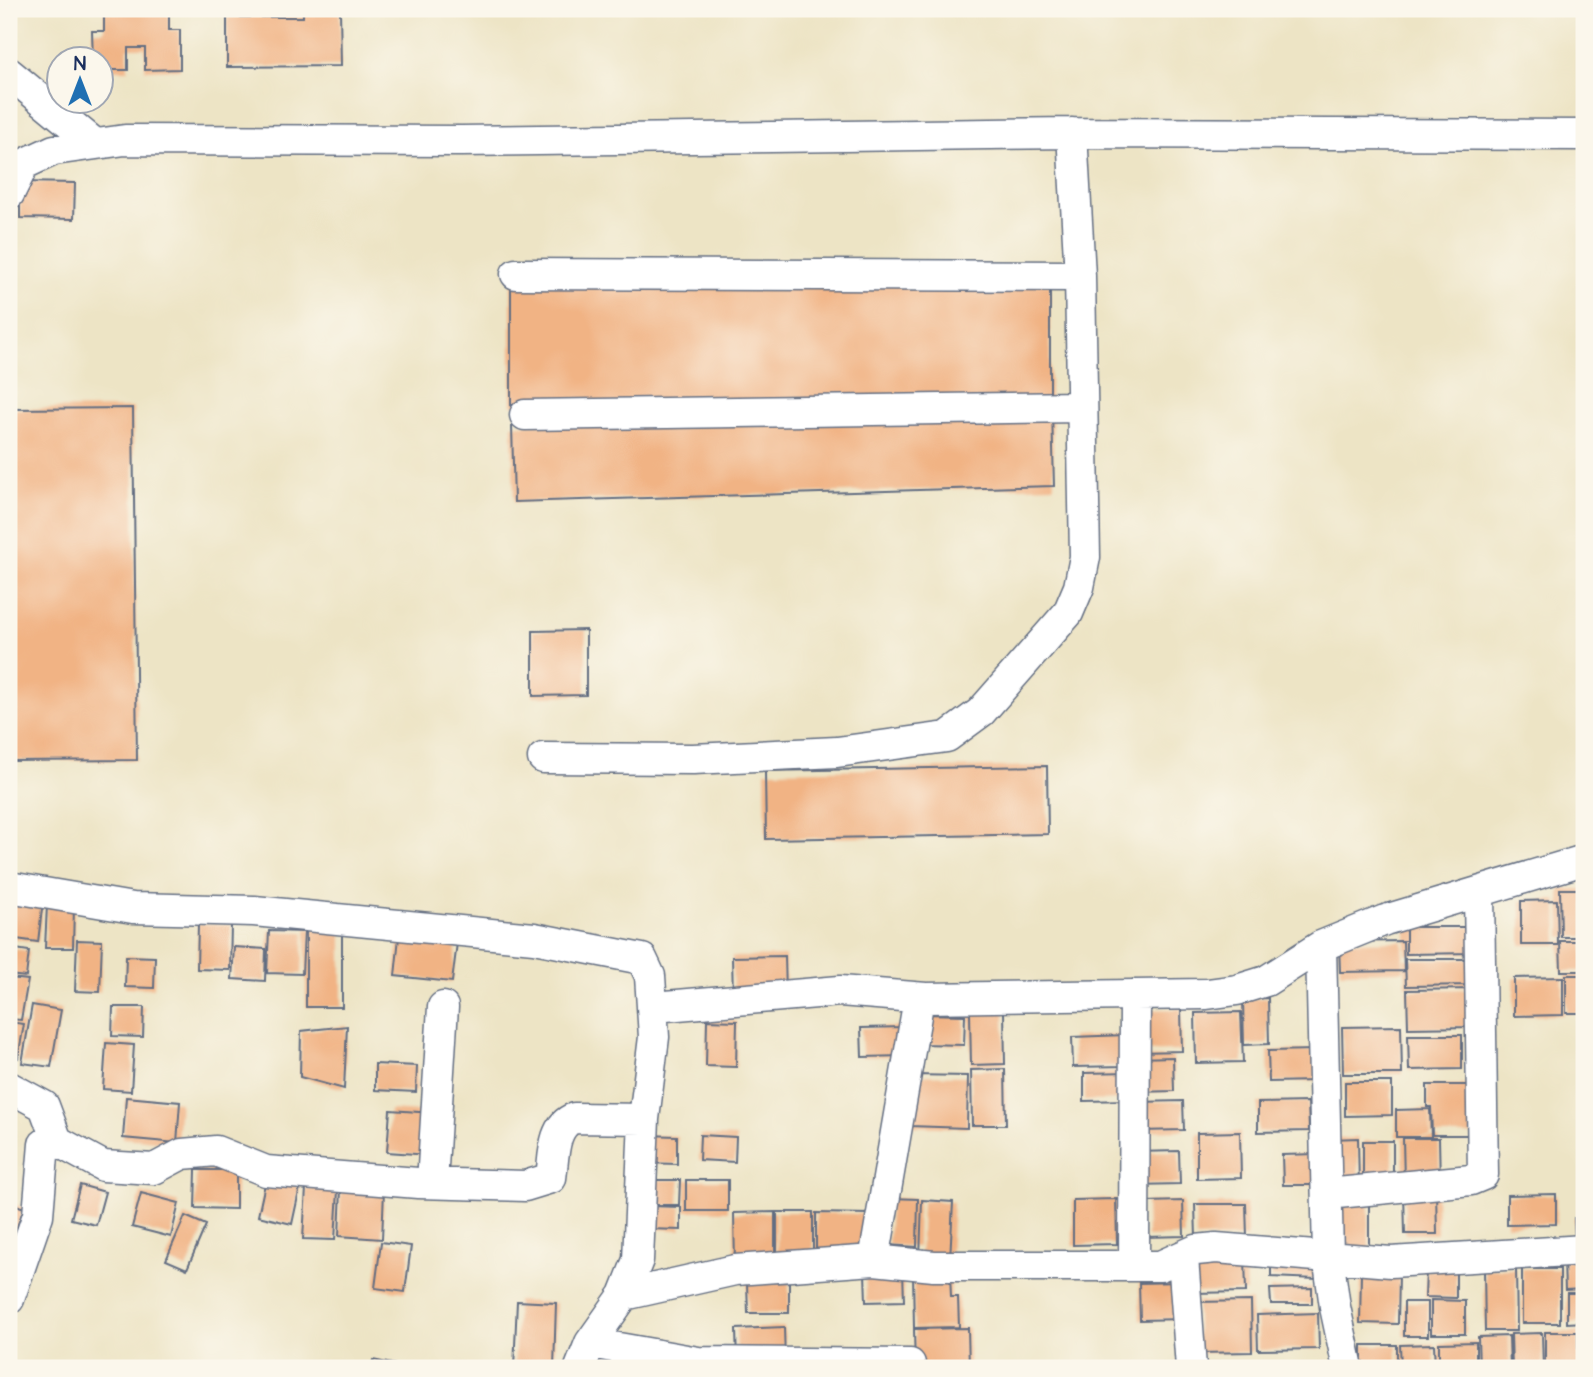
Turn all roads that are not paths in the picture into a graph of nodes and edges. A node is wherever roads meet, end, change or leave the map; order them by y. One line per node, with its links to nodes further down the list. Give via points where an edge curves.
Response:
1 (9, 73): 4 (street)
2 (1072, 133): 3 (street); 4 (street); 7 (street)
3 (1584, 135)
4 (95, 144): 5 (street, via 54,150 24,164)
5 (9, 194)
6 (516, 274): 7 (street)
7 (1080, 276): 8 (street)
8 (1080, 407): 9 (street); 10 (street, via 1085,557 1079,587 1068,613 981,712 957,732 837,752 693,759)
9 (525, 415)
10 (543, 758)
11 (1584, 860): 13 (street)
12 (9, 887): 18 (street, via 133,908 254,911 534,937 636,956 650,976)
13 (1479, 892): 14 (street, via 1385,920); 23 (street, via 1483,1174 1471,1180)
14 (1321, 946): 15 (street, via 1266,981 1237,990); 23 (street)
15 (1135, 996): 16 (street); 28 (street)
16 (926, 998): 18 (street, via 840,991); 27 (street, via 918,1004)
17 (443, 1007): 22 (street)
18 (654, 1007): 20 (street)
19 (9, 1087): 21 (street, via 44,1106)
20 (644, 1119): 22 (street, via 566,1121 559,1130 551,1178 525,1186); 29 (street, via 638,1260)
21 (57, 1141): 22 (street, via 103,1166 154,1169 182,1154 216,1151 266,1171); 30 (street, via 44,1144 38,1215)
22 (432, 1183)
23 (1327, 1194): 25 (street)
24 (1584, 1250): 25 (street, via 1414,1262)
25 (1328, 1256): 26 (street, via 1216,1248); 34 (street)
26 (1183, 1257): 28 (street, via 1167,1265); 33 (street)
27 (874, 1260): 28 (street, via 918,1266); 29 (street, via 735,1270)
28 (1134, 1266)
29 (624, 1295): 31 (street)
30 (9, 1298)
31 (585, 1356): 32 (street)
32 (910, 1364)
33 (1191, 1368)
34 (1348, 1368)

